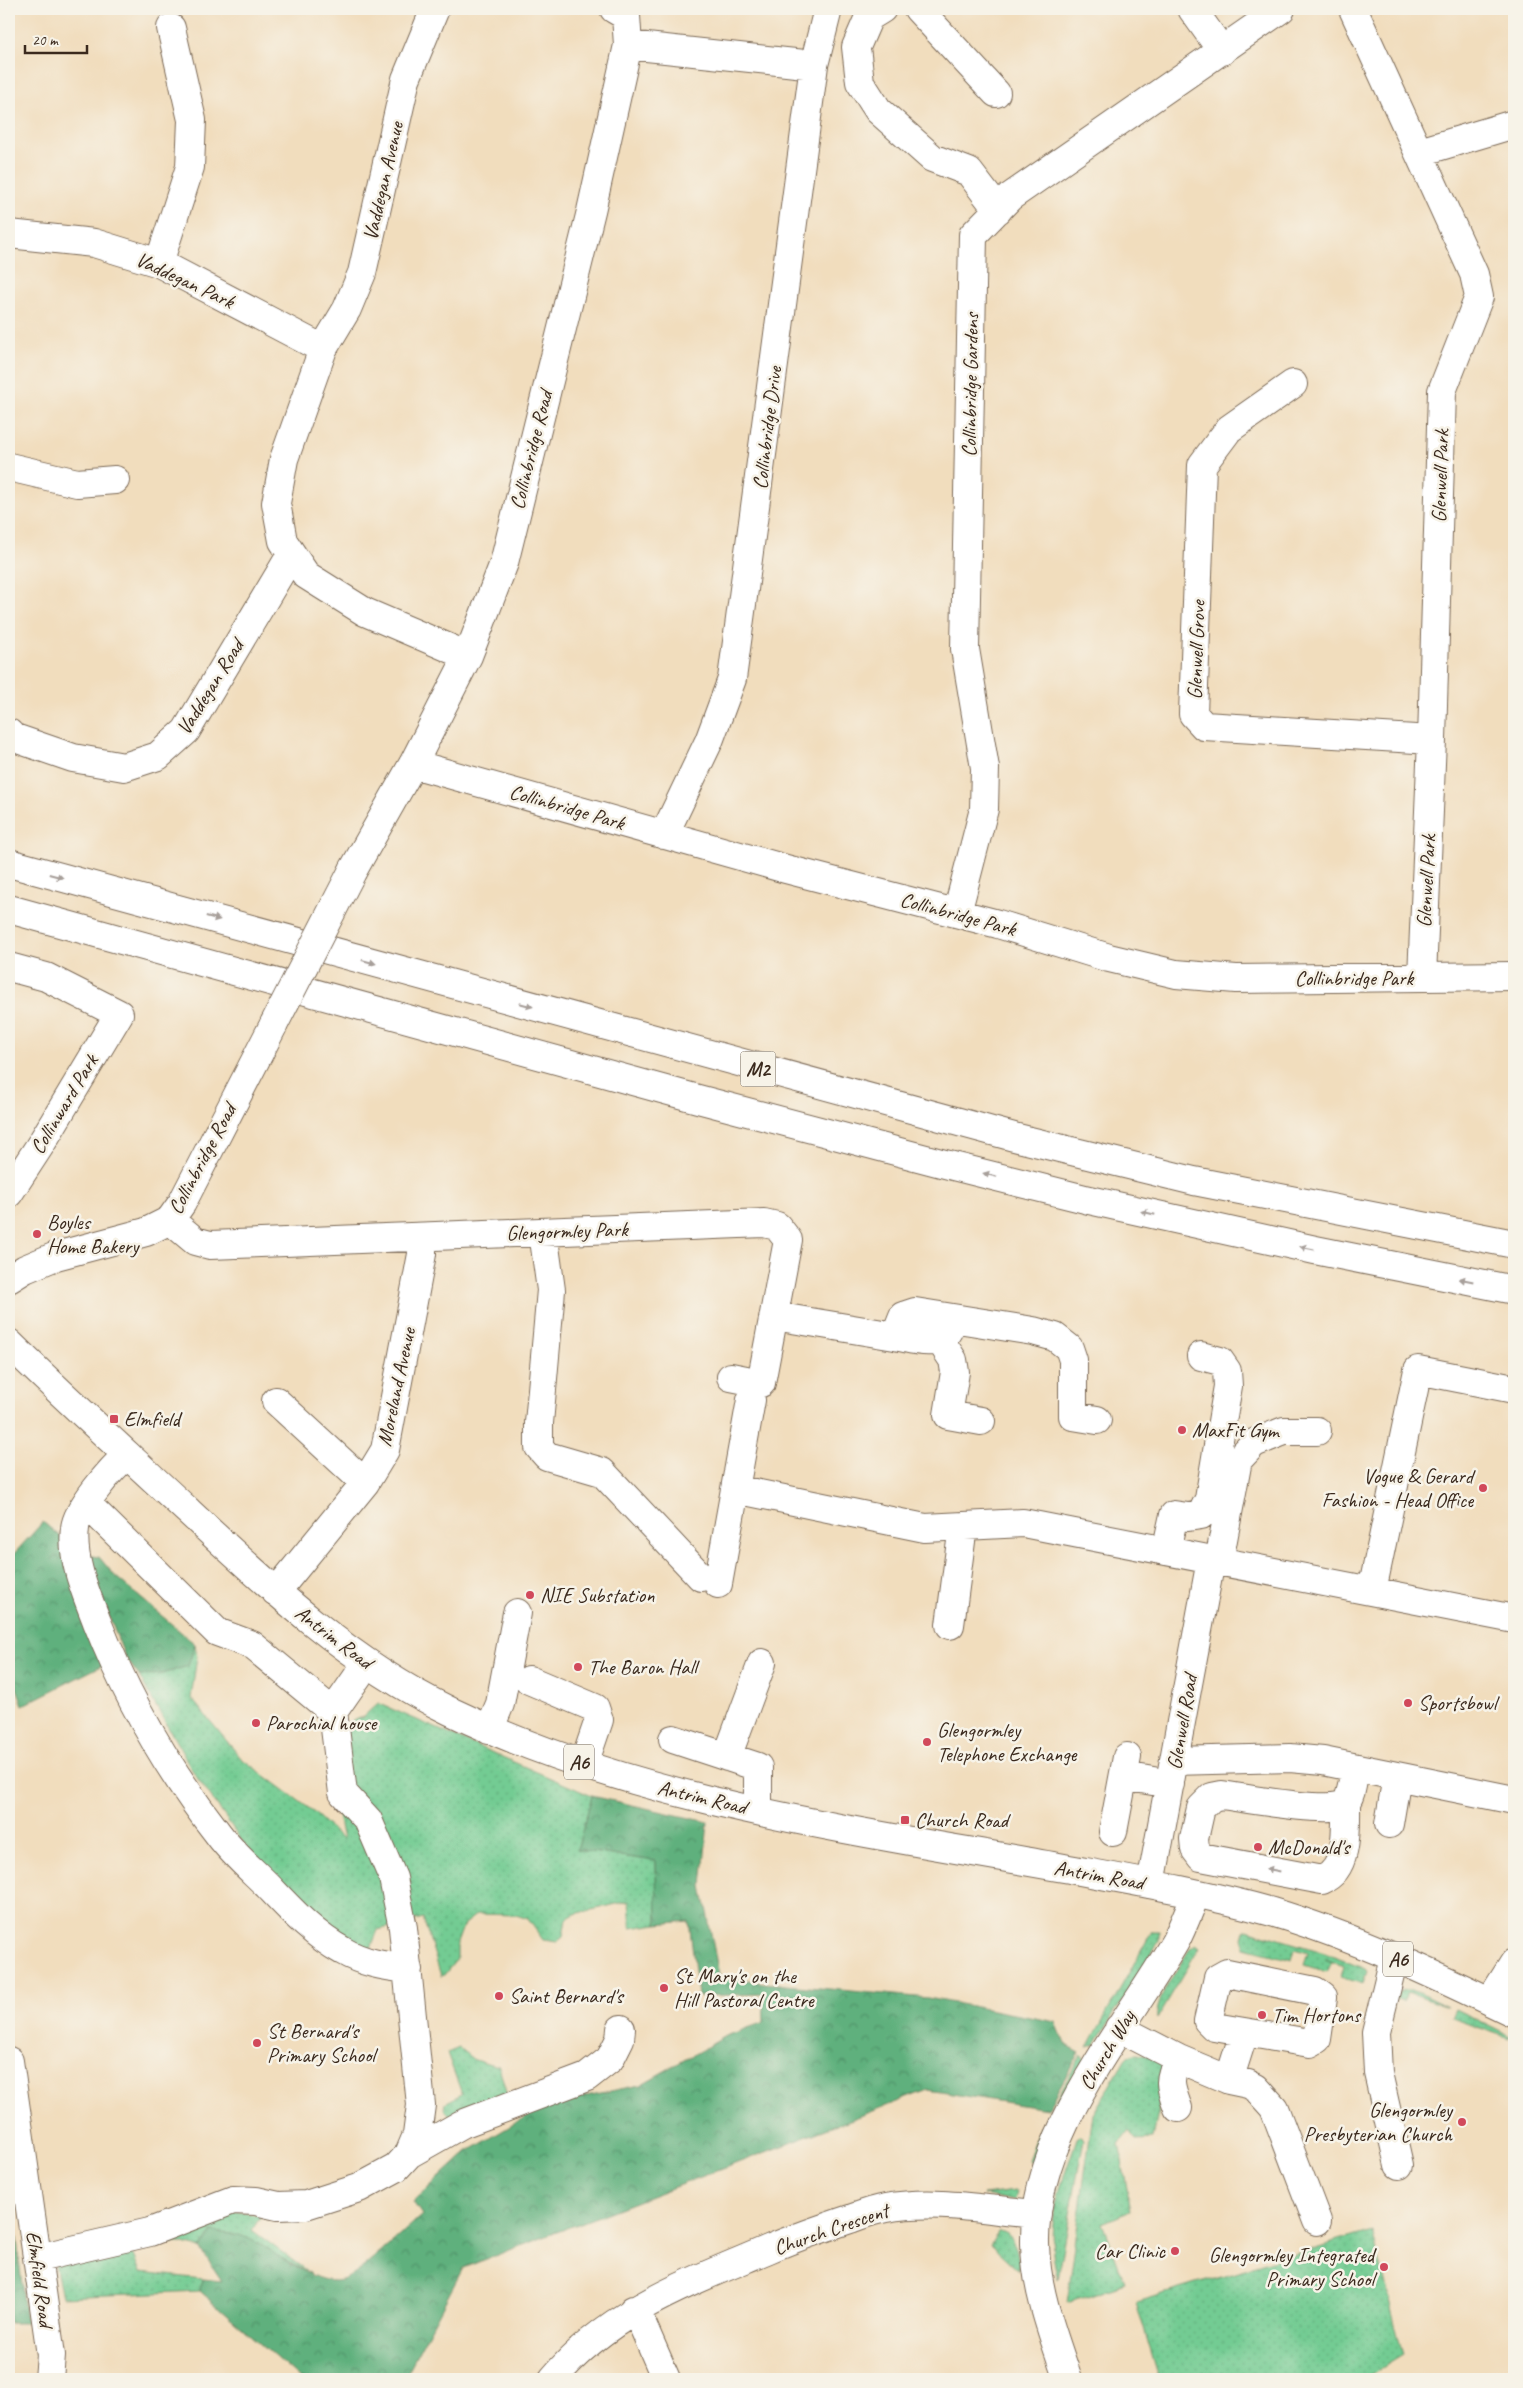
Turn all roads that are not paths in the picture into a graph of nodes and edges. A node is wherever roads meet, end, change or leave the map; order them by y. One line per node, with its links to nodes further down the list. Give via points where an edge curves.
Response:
1 (436, 9): 19 (main road, Vaddegan Avenue, via 406,79 362,273 347,309)
2 (828, 9): 12 (main road, Collinbridge Drive)
3 (882, 9): 16 (main road, via 869,17 856,47 860,82 878,110 932,158 969,172)
4 (918, 9): 13 (main road)
5 (1192, 9): 11 (main road)
6 (1281, 9): 11 (main road, Collinbridge Gardens)
7 (1353, 9): 15 (main road, Glenwell Park)
8 (623, 11): 10 (main road, Collinbridge Road)
9 (171, 28): 18 (main road, via 192,120 190,167)
10 (628, 45): 12 (main road); 24 (main road, Collinbridge Road, via 591,212 504,563)
11 (1222, 51): 16 (main road, Collinbridge Gardens, via 1010,197)
12 (814, 65): 28 (main road, Collinbridge Drive, via 732,679 709,741)
13 (996, 93)
14 (1514, 124): 15 (main road)
15 (1420, 152): 26 (main road, Glenwell Park, via 1474,274 1479,297 1442,391)
16 (998, 210): 31 (main road, Collinbridge Gardens, via 973,235 965,649 985,768 984,809)
17 (9, 234): 18 (main road, Vaddegan Park, via 94,243)
18 (159, 263): 19 (main road, Vaddegan Park)
19 (323, 349): 23 (main road, via 284,459 276,503 283,541)
20 (1293, 384): 26 (main road, Glenwell Grove, via 1229,429 1202,465 1193,714 1204,726)
21 (9, 467): 22 (main road, via 77,483)
22 (115, 480)
23 (291, 555): 24 (main road, via 306,575 365,612); 25 (main road, Vaddegan Road, via 186,731 158,756 124,767 73,758)
24 (468, 656): 27 (main road, Collinbridge Road)
25 (9, 733)
26 (1432, 740): 34 (main road, Glenwell Park)
27 (413, 764): 28 (main road, Collinbridge Park); 36 (main road, Collinbridge Road, bridge, via 353,870 182,1203)
28 (664, 835): 31 (main road, Collinbridge Park)
29 (9, 863): 39 (main road, M2, one-way to 39, via 1014,1137 1194,1180)
30 (9, 909): 41 (main road, M2, one-way to 30, via 1315,1250 960,1168 678,1094)
31 (957, 913): 34 (main road, Collinbridge Park, via 1109,958 1176,974 1236,979)
32 (9, 967): 35 (main road, Collinward Park, via 46,977 119,1014)
33 (1514, 976): 34 (main road, Collinbridge Park)
34 (1422, 977)
35 (9, 1193)
36 (170, 1220): 38 (main road, Glengormley Park, via 195,1241 210,1245); 40 (main road, Collinbridge Road, via 146,1232 56,1256)
37 (543, 1232): 38 (main road, Glengormley Park); 42 (main road, Glengormley Park, via 764,1223 777,1226 788,1240); 55 (main road, via 551,1290 539,1446 547,1456 602,1472 709,1580)
38 (422, 1237): 54 (main road, Moreland Avenue, via 422,1254 385,1450)
39 (1514, 1244)
40 (9, 1279)
41 (1514, 1290)
42 (774, 1316): 43 (main road, via 895,1336 903,1316 915,1312); 46 (main road, Glengormley Park, via 761,1383)
43 (947, 1329): 50 (main road, via 1033,1331 1055,1337 1069,1348 1073,1360 1073,1416); 51 (main road, via 955,1372 948,1415)
44 (9, 1342): 53 (main road, Antrim Road / A6)
45 (1201, 1356): 58 (main road, via 1220,1360 1227,1371 1228,1386 1209,1499 1201,1515 1174,1515)
46 (730, 1377)
47 (1514, 1388): 60 (main road, via 1418,1370)
48 (750, 1400): 55 (main road)
49 (276, 1401): 54 (main road)
50 (1097, 1420)
51 (981, 1421)
52 (1317, 1431): 59 (main road, Glenwell Road, via 1284,1431 1254,1443 1238,1460)
53 (127, 1454): 56 (main road); 61 (main road, Antrim Road / A6)
54 (365, 1483): 61 (main road, Moreland Avenue)
55 (735, 1489): 57 (main road, via 925,1528)
56 (86, 1504): 68 (main road, via 217,1632 252,1645); 85 (main road, via 75,1527 82,1584 109,1654 135,1706 179,1779 220,1836 318,1935 343,1952 373,1965)
57 (963, 1526): 58 (main road, via 1023,1523); 64 (main road)
58 (1166, 1551): 59 (main road)
59 (1215, 1561): 60 (main road); 74 (main road, Glenwell Road)
60 (1372, 1591): 63 (main road)
61 (276, 1592): 65 (main road, Antrim Road / A6, via 320,1630)
62 (517, 1613): 69 (main road, via 500,1704)
63 (1514, 1619)
64 (950, 1625)
65 (366, 1663): 68 (main road); 69 (main road, Antrim Road / A6, via 444,1709)
66 (762, 1663): 71 (main road)
67 (529, 1680): 72 (main road, via 595,1708 599,1720)
68 (333, 1712): 85 (main road, via 343,1793 368,1820 393,1878 404,1928)
69 (489, 1730): 72 (main road, Antrim Road / A6)
70 (673, 1739): 71 (main road)
71 (727, 1757): 78 (main road, via 758,1767)
72 (584, 1764): 78 (main road, Antrim Road / A6, via 626,1779)
73 (1355, 1768): 74 (main road, via 1290,1758); 75 (main road); 77 (main road)
74 (1172, 1773): 80 (main road, via 1125,1766); 81 (main road, Glenwell Road)
75 (1397, 1776): 76 (main road); 79 (main road)
76 (1514, 1800)
77 (1346, 1803): 77 (main road, one-way to 77, via 1346,1827 1337,1870 1322,1880 1201,1857 1195,1850 1194,1839 1201,1808 1206,1801 1222,1796 1309,1807 1337,1808)
78 (758, 1810): 81 (main road, Antrim Road / A6)
79 (1389, 1824)
80 (1113, 1832)
81 (1151, 1884): 82 (main road, Antrim Road / A6)
82 (1196, 1894): 83 (main road, Antrim Road / A6, via 1278,1914); 88 (main road, Church Way, via 1175,1942)
83 (1394, 1958): 86 (main road, Antrim Road / A6); 97 (main road, via 1376,2032 1378,2073)
84 (1514, 1962): 86 (main road)
85 (408, 1969): 96 (main road, via 421,2105 417,2135)
86 (1490, 2001): 87 (main road, Antrim Road / A6)
87 (1514, 2013)
88 (1120, 2028): 91 (main road); 98 (main road, Church Way, via 1059,2137 1046,2173)
89 (621, 2029): 96 (main road, via 610,2059 587,2077 462,2124)
90 (1244, 2033): 93 (main road)
91 (1179, 2059): 93 (main road); 94 (main road, via 1170,2081)
92 (9, 2061): 95 (main road, Elmfield Road)
93 (1229, 2080): 99 (main road, via 1256,2088 1274,2108)
94 (1178, 2108)
95 (14, 2134): 100 (main road, Elmfield Road)
96 (409, 2154): 100 (main road, via 396,2168 359,2188 306,2205 278,2206 233,2200 150,2232)
97 (1399, 2165)
98 (1037, 2214): 101 (main road, Church Crescent, via 918,2204 884,2208 801,2236); 105 (main road, via 1038,2279 1047,2318)
99 (1316, 2221)
100 (38, 2258): 102 (main road, Elmfield Road, via 50,2355)
101 (634, 2310): 103 (main road, Church Crescent, via 598,2334); 104 (main road)
102 (49, 2379)
103 (553, 2379)
104 (666, 2379)
105 (1068, 2379)

